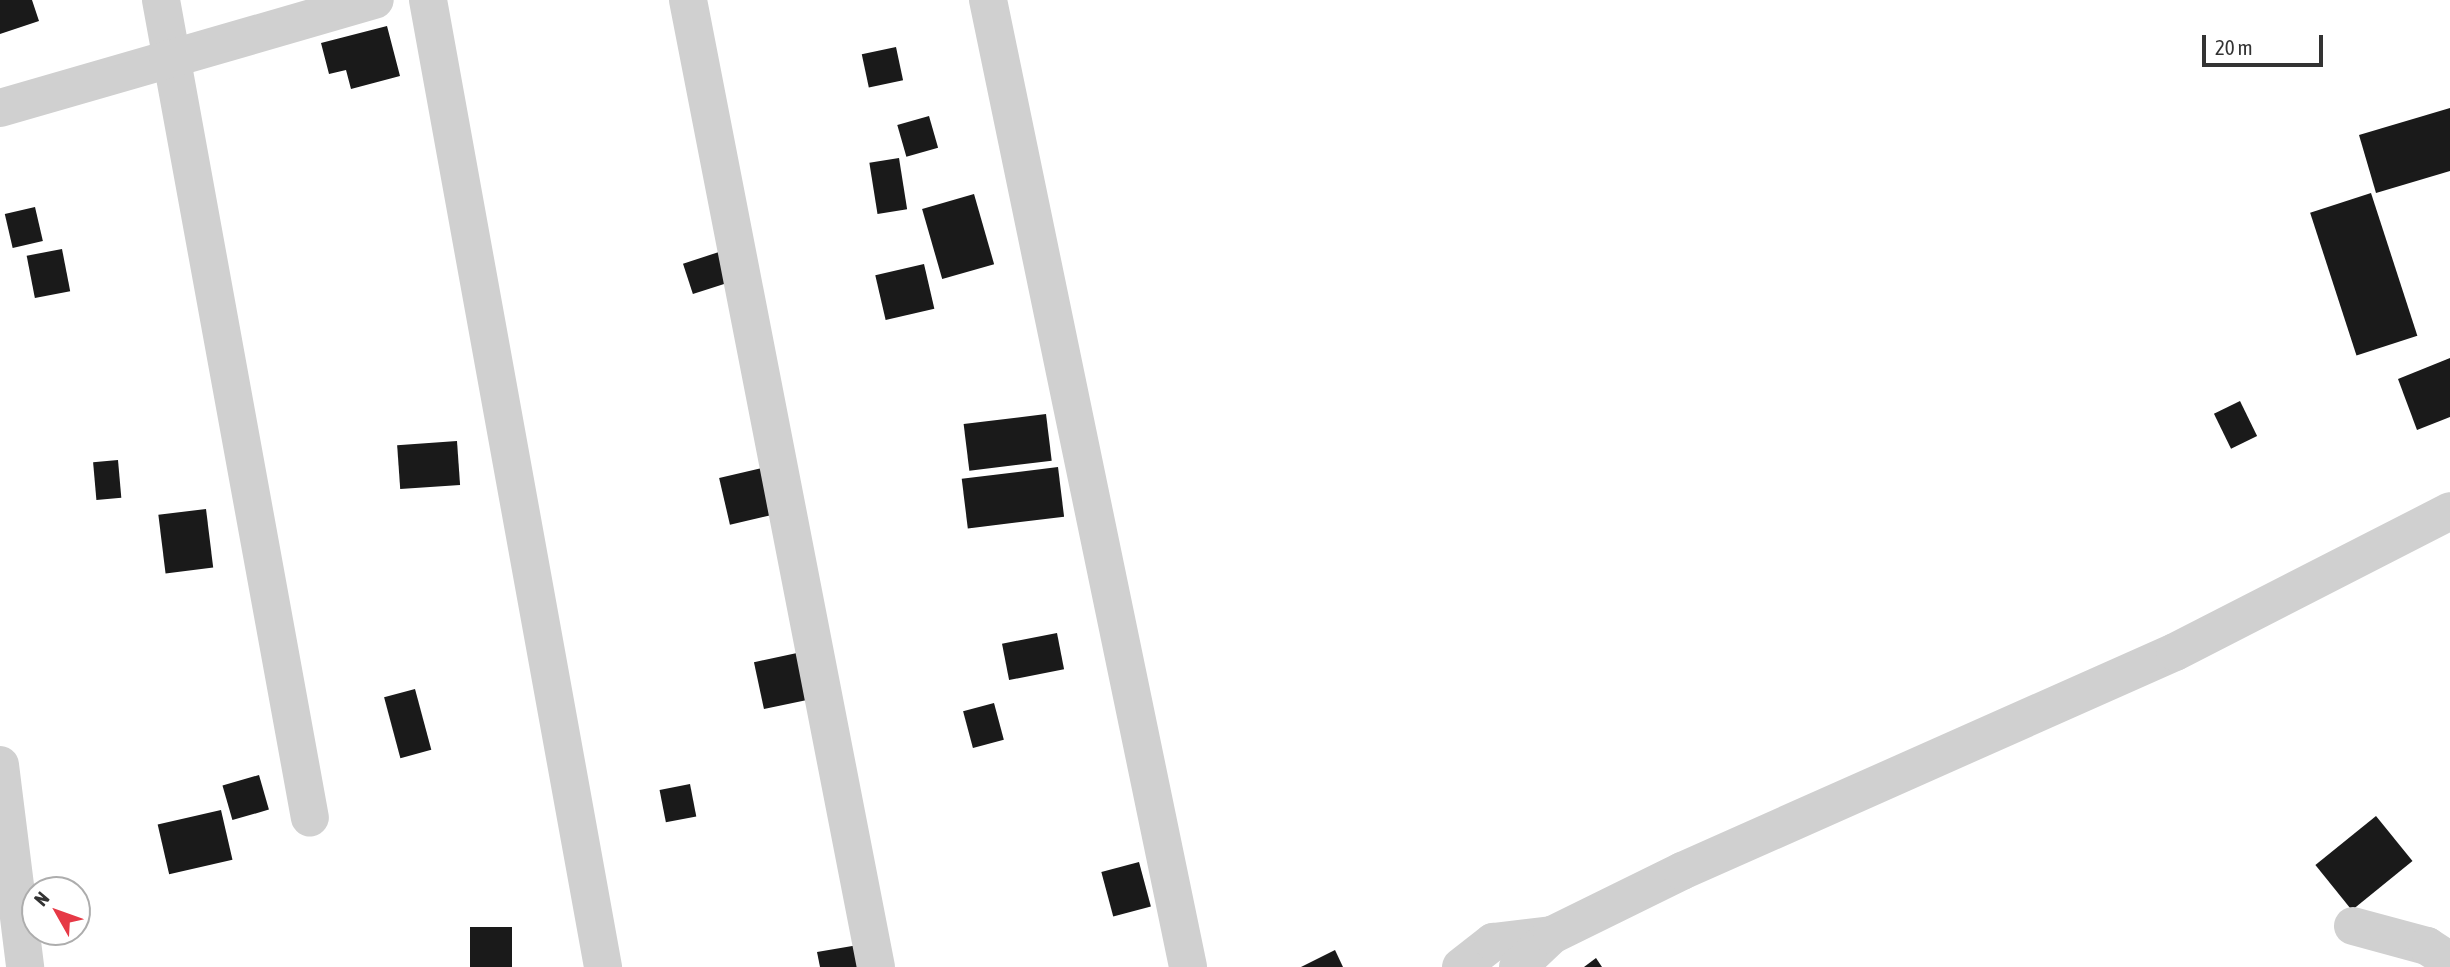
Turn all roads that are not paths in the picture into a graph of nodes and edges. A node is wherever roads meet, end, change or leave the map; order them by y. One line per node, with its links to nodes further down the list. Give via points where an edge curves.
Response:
1 (161, 0): 6 (street)
2 (375, 0): 6 (street)
3 (428, 0): 15 (street)
4 (688, 0): 16 (street)
5 (988, 0): 17 (street)
6 (173, 55): 7 (street); 10 (street)
7 (0, 108)
8 (2450, 511): 12 (street, via 2175,652 1682,871)
9 (0, 765): 14 (street)
10 (310, 818)
11 (2353, 926): 13 (street, via 2427,946)
12 (1552, 935): 18 (street, via 1493,942); 19 (street)
13 (2450, 961)
14 (25, 967)
15 (603, 967)
16 (876, 967)
17 (1188, 967)
18 (1461, 967)
19 (1518, 967)

